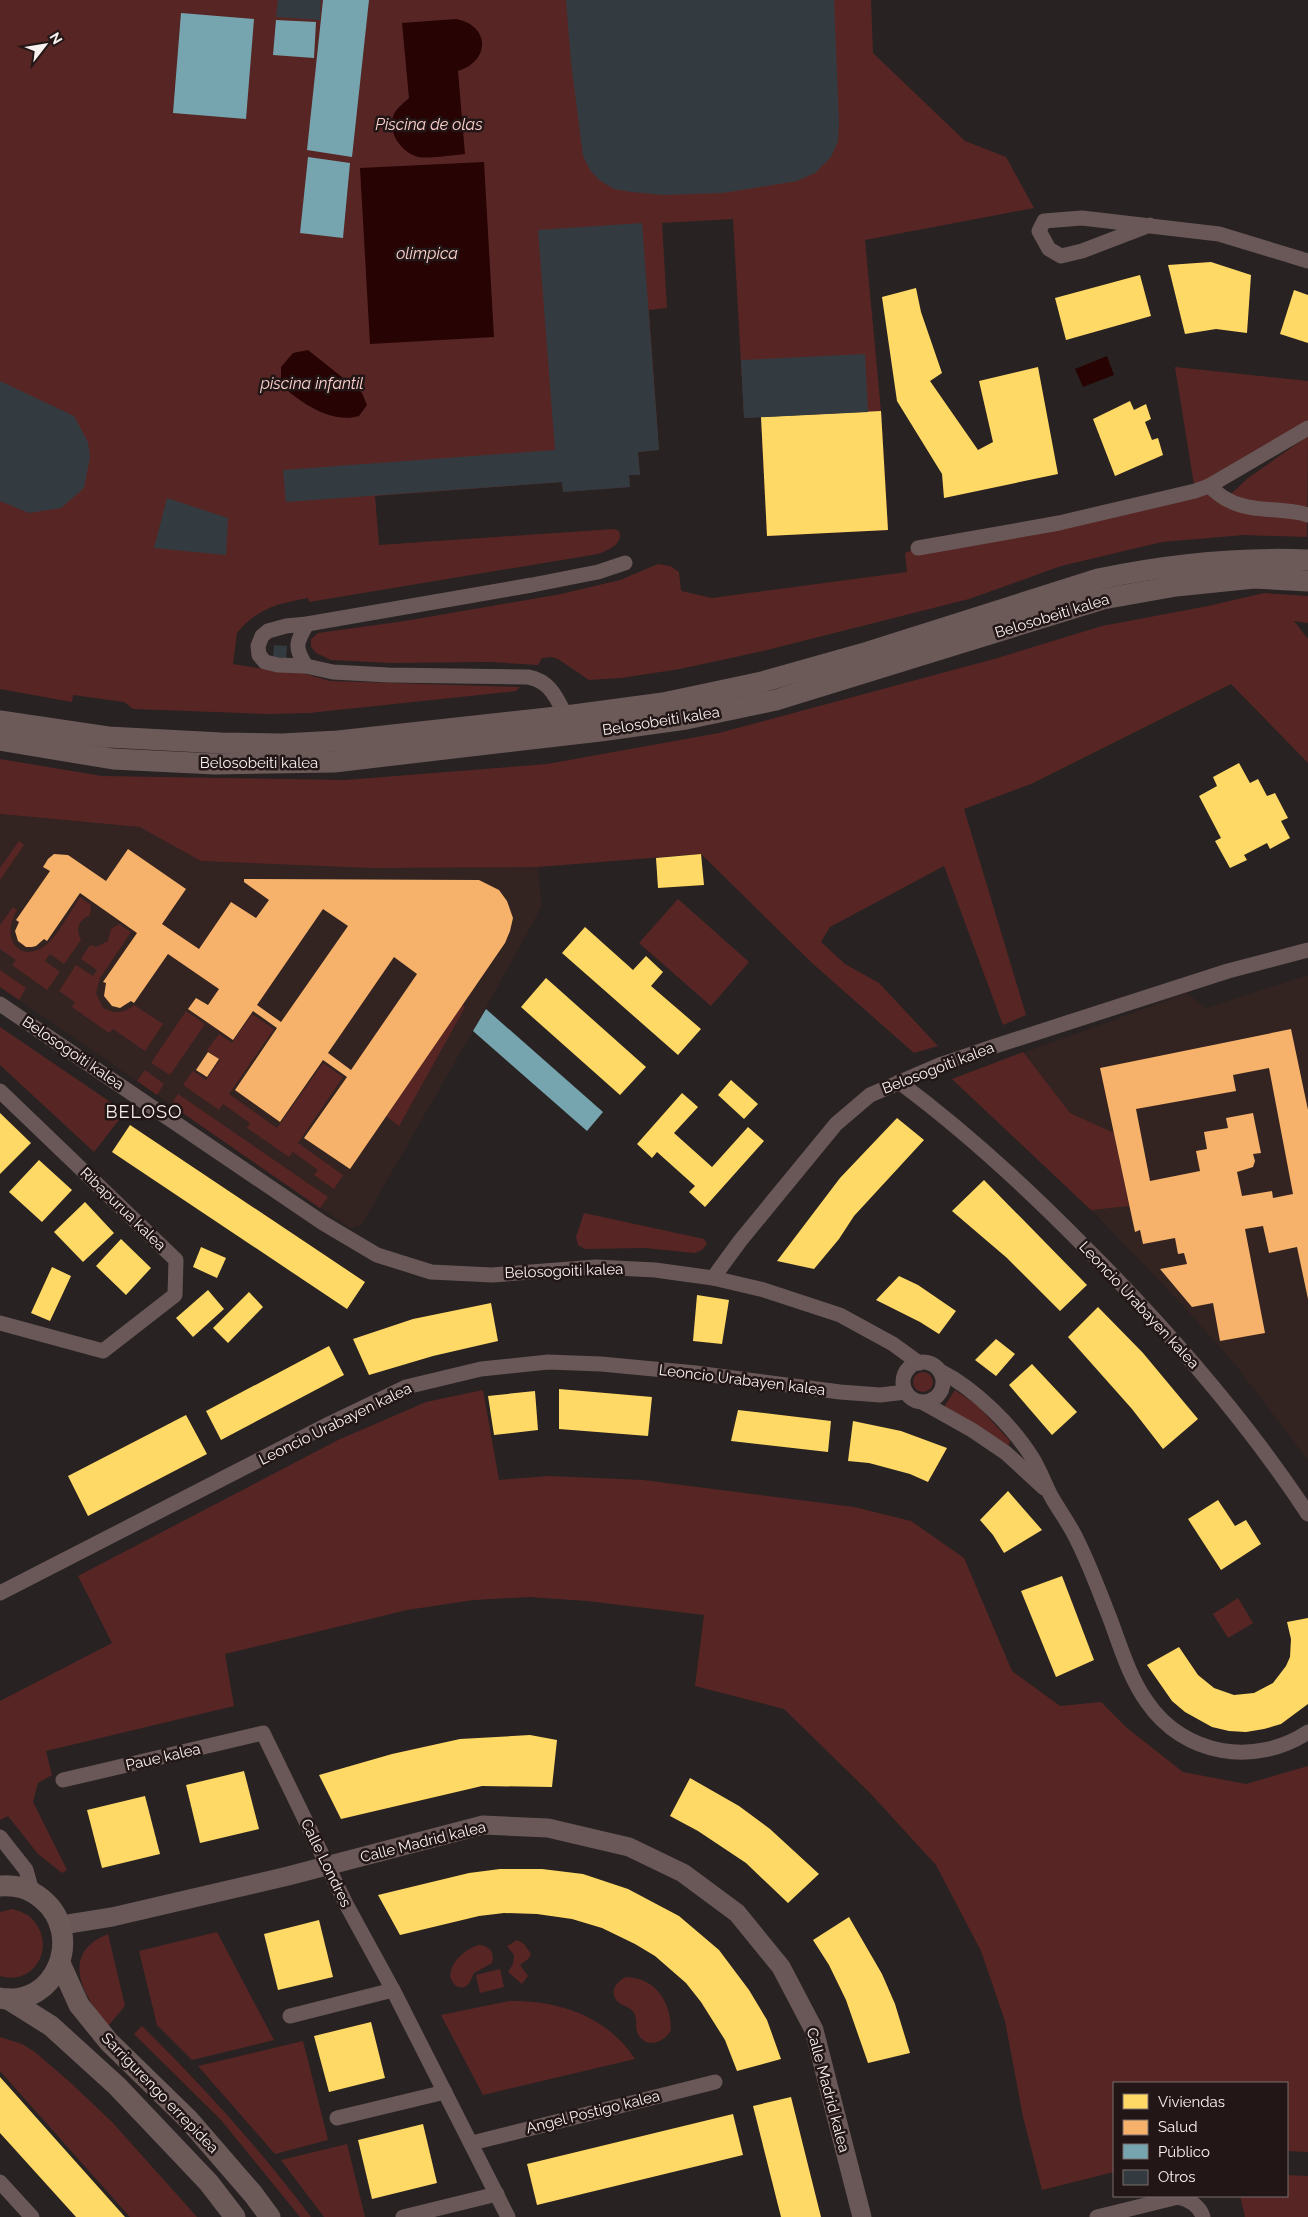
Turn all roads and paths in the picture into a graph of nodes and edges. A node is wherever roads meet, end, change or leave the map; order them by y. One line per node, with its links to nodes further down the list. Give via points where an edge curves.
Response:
1 (1150, 225): 1 (street, via 1082,218 1044,221 1040,231 1048,249 1061,256); 2 (street, via 1219,234)
2 (1308, 261)
3 (1308, 428): 4 (street)
4 (1209, 486): 5 (street, via 1242,497); 6 (street, via 1228,501); 7 (street, via 1059,523)
5 (1308, 505)
6 (1308, 515)
7 (918, 548)
8 (1308, 560): 13 (main road, Belosobeiti kalea, via 1210,560 1136,571 1098,579 762,682 663,702)
9 (625, 563): 11 (street, via 542,584)
10 (1308, 582): 15 (main road, Belosobeiti kalea, via 1254,578 1176,586 1103,599 776,700 686,719 590,732 334,762 225,764 113,759)
11 (307, 624): 12 (street, via 297,641 298,653); 12 (street, via 268,631 258,646 259,655 265,662)
12 (306, 666): 13 (street, via 342,673 539,679 551,690)
13 (566, 716): 14 (main road, Belosobeiti kalea, via 338,741 282,744 108,737)
14 (0, 721)
15 (0, 740)
16 (1308, 950): 18 (street, Belosogoiti kalea, via 1228,971 992,1047)
17 (0, 1004): 20 (street, Belosogoiti kalea, via 324,1223 377,1255 432,1272 492,1275 596,1267 655,1270)
18 (898, 1082): 20 (street, Belosogoiti kalea, via 870,1095 836,1124); 27 (street, Leoncio Urabayen kalea, via 937,1110 1041,1202 1142,1304 1237,1415)
19 (0, 1091): 21 (street, Ribapurua kalea, via 176,1260 175,1295 103,1350)
20 (713, 1278): 22 (street, via 764,1290 840,1315)
21 (0, 1324)
22 (919, 1362): 23 (street, via 932,1364); 24 (street, via 905,1374)
23 (940, 1371): 25 (street, via 943,1383 940,1394); 26 (street, via 958,1380 1010,1430 1033,1458)
24 (906, 1392): 25 (street, via 914,1400); 28 (street, Leoncio Urabayen kalea, via 880,1395 840,1392 601,1364 548,1362 481,1369 406,1387)
25 (922, 1402): 26 (street, via 1006,1453)
26 (1050, 1494): 29 (street, via 1078,1541 1133,1679 1147,1703 1166,1724 1208,1748 1233,1754 1255,1753 1282,1746)
27 (1308, 1514)
28 (0, 1593)
29 (1308, 1732)
30 (263, 1733): 31 (street, Paue kalea); 33 (street, Calle Londres)
31 (63, 1780)
32 (0, 1838): 35 (street, via 26,1870)
33 (328, 1866): 36 (street, Calle Madrid kalea, via 112,1918); 38 (street, Calle Londres); 52 (street, Calle Madrid kalea, via 483,1825 548,1828 629,1847 683,1873 737,1913 781,1967 814,2030)
34 (0, 1886): 35 (main road, via 14,1885)
35 (32, 1891): 36 (main road, via 52,1907)
36 (62, 1925): 37 (main road, via 64,1945)
37 (60, 1963): 39 (main road, via 51,1979 38,1990 25,1997); 49 (main road, Sarrigurengo errepidea, via 79,2005 110,2042 188,2119)
38 (393, 1990): 40 (street); 42 (street, Calle Londres)
39 (4, 1999): 48 (main road, Sarrigurengo errepidea, via 51,2026 117,2086 209,2183)
40 (290, 2016)
41 (715, 2082): 44 (street, Angel Postigo kalea)
42 (445, 2092): 43 (street); 44 (street, Calle Londres)
43 (337, 2118)
44 (472, 2143): 46 (street, Calle Londres)
45 (0, 2182): 47 (street)
46 (497, 2194): 50 (street); 51 (street, Calle Londres)
47 (32, 2217)
48 (235, 2217)
49 (270, 2217)
50 (404, 2217)
51 (508, 2217)
52 (862, 2217)
53 (1097, 2217): 54 (street, via 1178,2197 1188,2199)
54 (1203, 2217)

